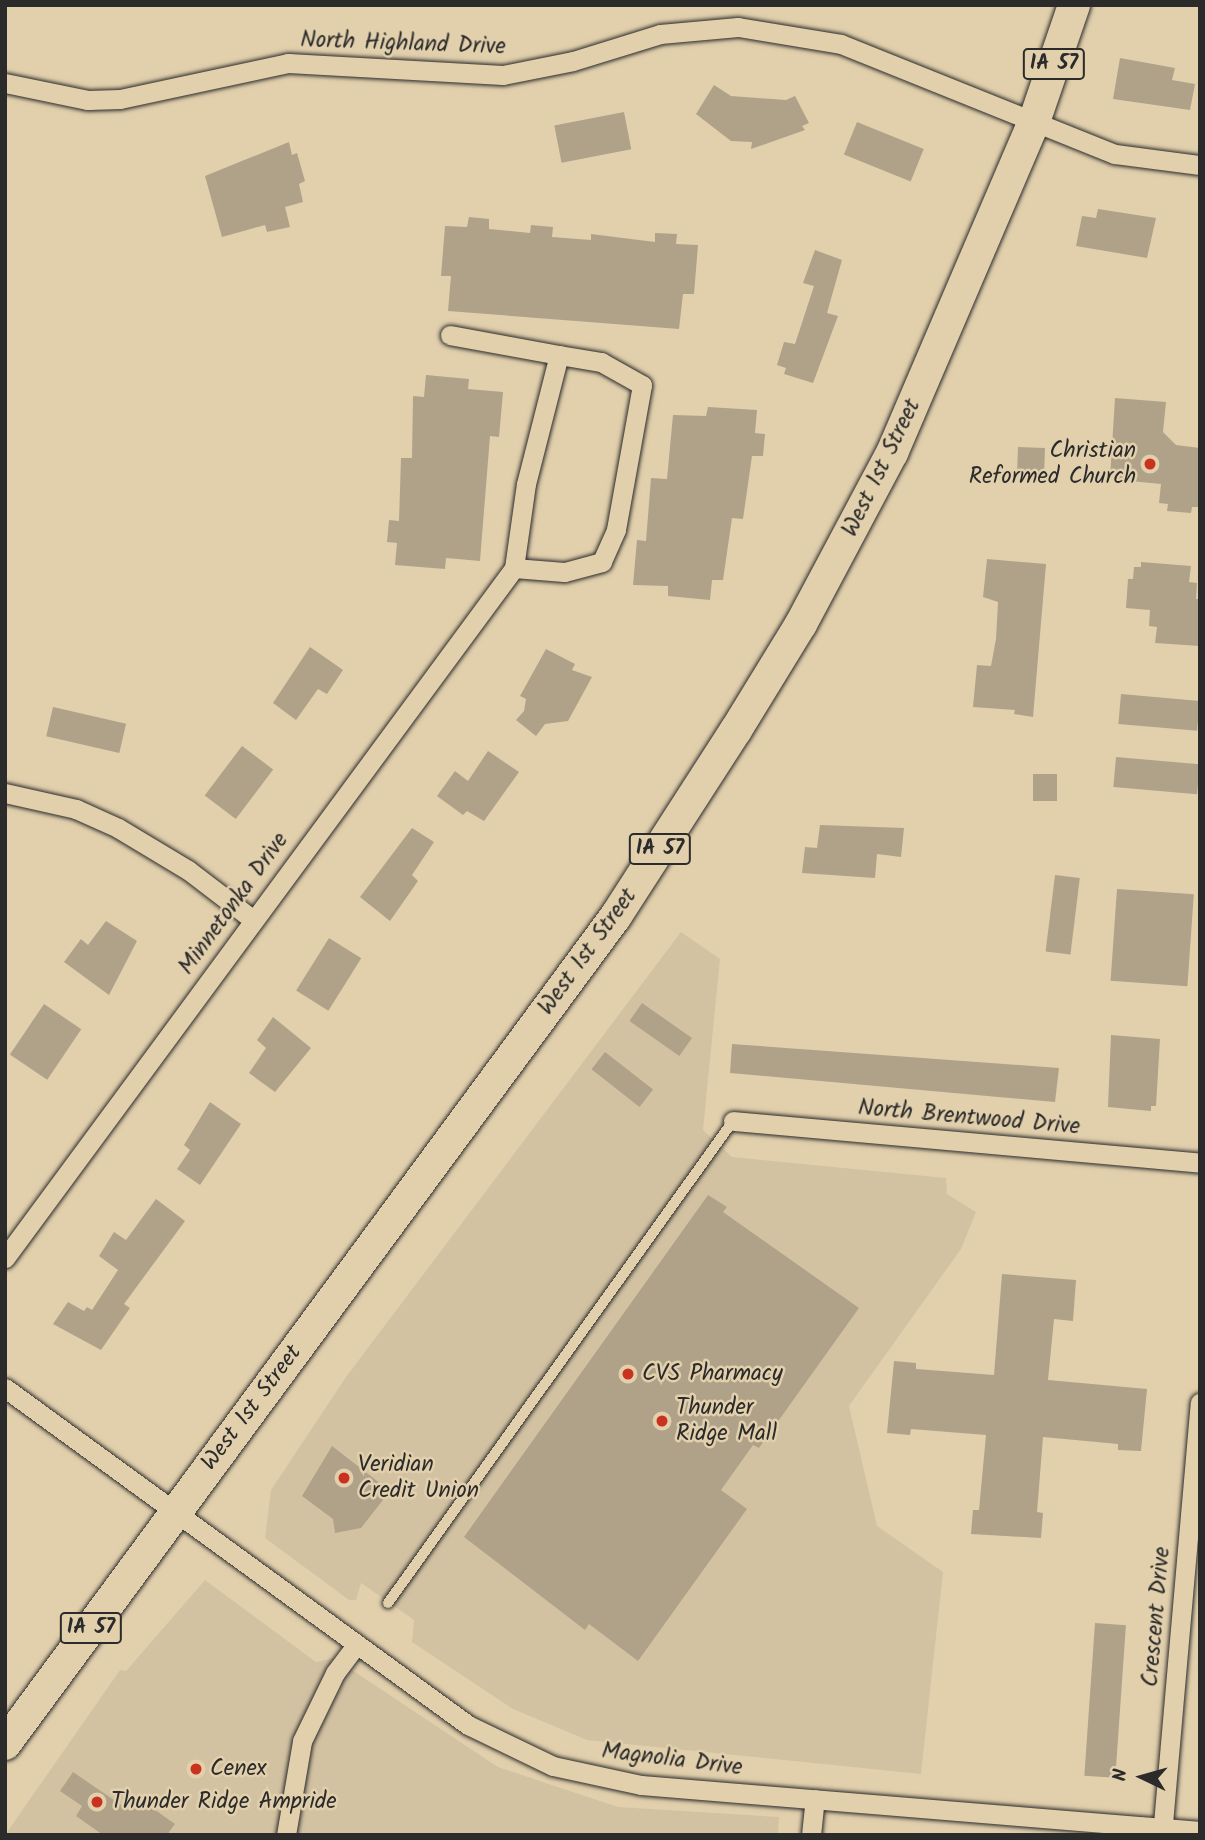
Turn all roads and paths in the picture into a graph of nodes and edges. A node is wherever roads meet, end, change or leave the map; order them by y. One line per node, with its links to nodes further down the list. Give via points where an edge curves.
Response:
1 (1074, 5): 3 (main road, West 1st Street / IA 57)
2 (5, 83): 3 (street, North Highland Drive, via 88,100 120,99 288,63 503,75 573,61 660,33 738,27 841,44)
3 (1034, 122): 4 (street, North Highland Drive, via 1115,154); 16 (main road, West 1st Street / IA 57, via 892,453 801,624 736,730 616,916)
4 (1200, 165)
5 (450, 335): 6 (street)
6 (559, 355): 7 (street, via 526,484); 7 (street, via 601,362 642,385 631,465 616,530 602,562 564,572)
7 (510, 574): 9 (street, Minnetonka Drive)
8 (5, 793): 9 (street, via 76,809 118,828 188,870)
9 (252, 919): 12 (street, Minnetonka Drive)
10 (733, 1121): 11 (street, North Brentwood Drive); 17 (lane)
11 (1200, 1163)
12 (5, 1258)
13 (5, 1388): 16 (street, Magnolia Drive)
14 (1200, 1403): 15 (street, Crescent Drive)
15 (1196, 1502): 21 (street, Crescent Drive)
16 (176, 1511): 18 (street, Magnolia Drive); 19 (main road, West 1st Street / IA 57)
17 (388, 1603)
18 (357, 1644): 20 (street, Magnolia Drive, via 468,1725 553,1766 641,1785); 23 (street, via 335,1673 302,1741)
19 (5, 1745)
20 (815, 1799): 21 (street, Magnolia Drive); 24 (street)
21 (1162, 1831): 22 (street, Magnolia Drive)
22 (1200, 1831)
23 (286, 1835)
24 (811, 1835)

